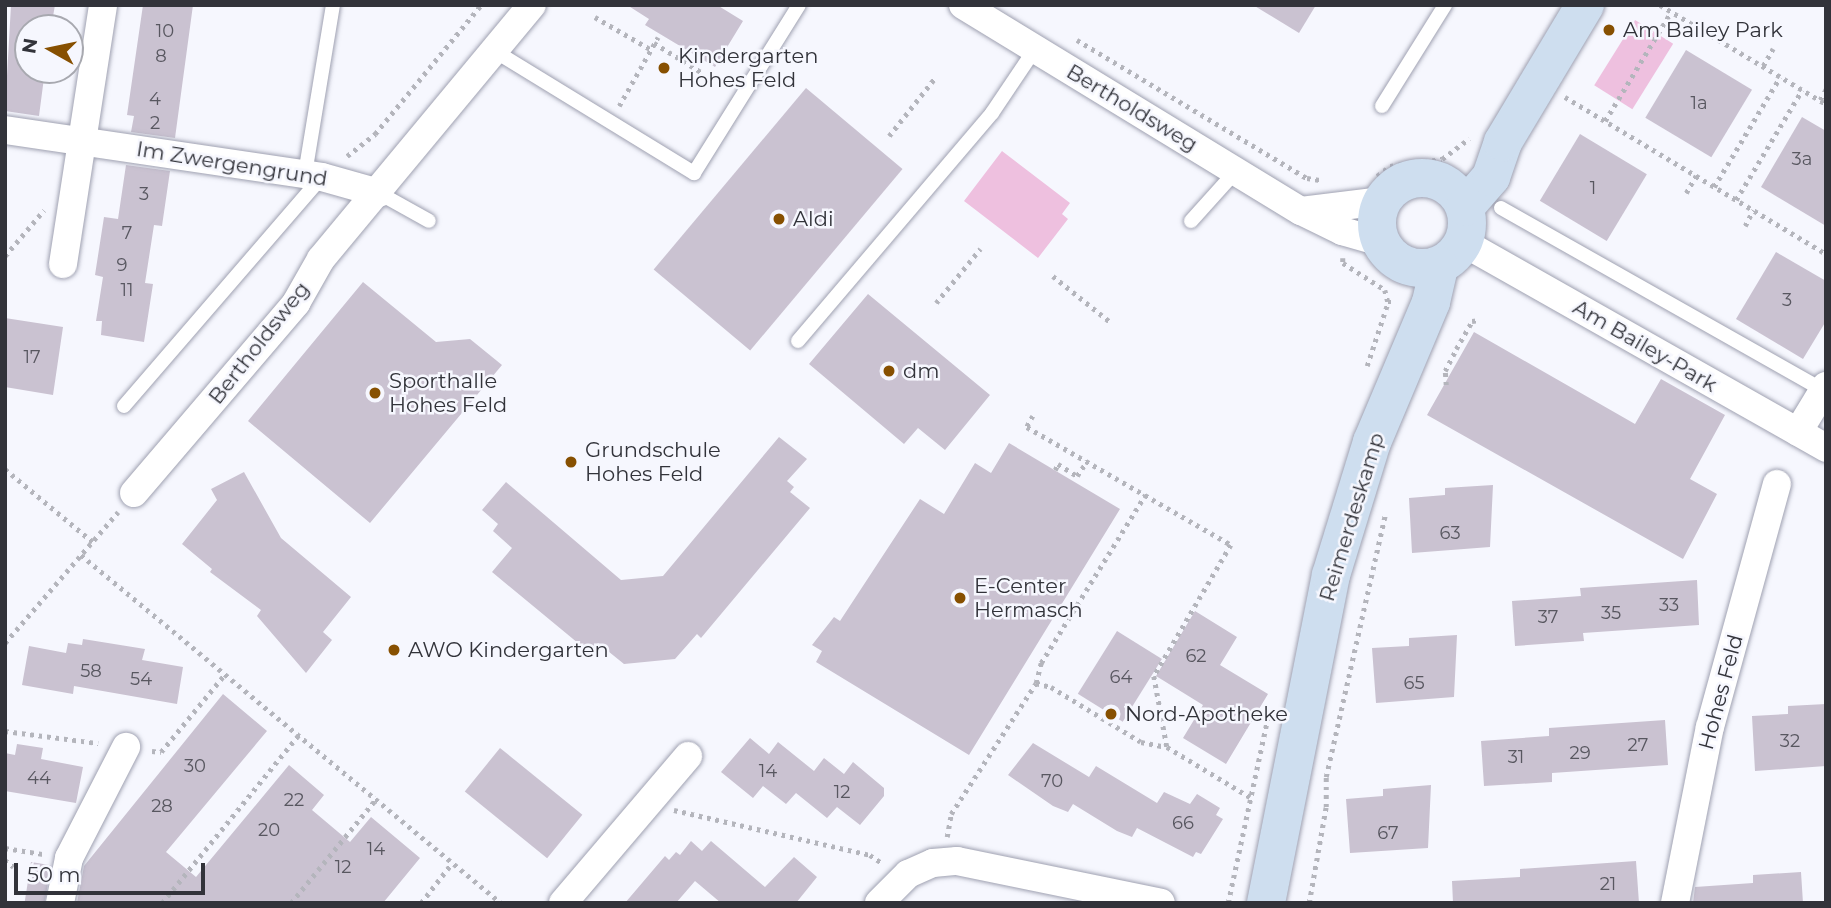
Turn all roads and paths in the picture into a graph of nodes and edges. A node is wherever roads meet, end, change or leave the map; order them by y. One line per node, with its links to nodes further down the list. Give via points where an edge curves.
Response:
1 (103, 5): 36 (street)
2 (333, 5): 38 (lane)
3 (481, 5): 38 (path, via 375,134)
4 (532, 5): 17 (street, Bertholdsweg)
5 (799, 5): 32 (lane, via 694,173)
6 (963, 5): 15 (street, Bertholdsweg)
7 (1445, 5): 29 (lane)
8 (1585, 5): 34 (main road, Reimerdeskamp)
9 (1660, 5): 10 (path)
10 (1671, 12): 19 (path); 31 (path)
11 (595, 17): 18 (path)
12 (1065, 33): 48 (path, via 1307,178 1334,183 1342,191)
13 (658, 37): 14 (path)
14 (654, 43): 18 (path); 20 (path)
15 (1035, 49): 37 (street, Bertholdsweg); 63 (lane, via 992,113)
16 (1773, 49): 19 (path)
17 (493, 50): 32 (lane); 43 (street, Bertholdsweg)
18 (650, 50): 32 (path)
19 (1763, 66): 21 (path)
20 (701, 72)
21 (1780, 77): 25 (path); 41 (path)
22 (934, 78): 35 (path)
23 (1571, 85): 26 (path)
24 (1826, 89): 27 (path)
25 (1802, 90): 27 (path); 45 (path)
26 (1564, 96): 30 (path); 31 (path)
27 (1820, 100): 28 (path)
28 (1826, 104)
29 (1382, 106)
30 (1558, 108)
31 (1605, 121): 39 (path)
32 (610, 122)
33 (5, 130): 36 (street, Im Zwergengrund)
34 (1489, 135): 40 (main road, Reimerdeskamp); 42 (path, via 1442,159 1390,166); 52 (main road, Reimerdeskamp, via 1491,177)
35 (889, 136)
36 (83, 140): 38 (street, Im Zwergengrund); 47 (street)
37 (1236, 171): 48 (street, Bertholdsweg, via 1301,211); 50 (lane)
38 (313, 176): 43 (street, Im Zwergengrund); 67 (lane)
39 (1696, 176): 41 (path); 44 (path)
40 (1438, 180): 42 (main road, via 1406,180); 52 (main road, via 1455,191)
41 (1714, 187): 45 (path)
42 (1377, 190): 48 (street); 54 (main road, via 1377,220)
43 (379, 193): 49 (lane); 75 (street, Bertholdsweg, via 321,259 296,303)
44 (1686, 193)
45 (1736, 200): 46 (path)
46 (1753, 210): 51 (path); 55 (path)
47 (73, 214): 56 (path, via 41,209); 57 (street)
48 (1341, 219): 54 (street, Bertholdsweg); 59 (path, via 1343,263 1385,290)
49 (429, 221)
50 (1191, 221)
51 (1745, 226)
52 (1467, 231): 54 (main road, via 1418,269); 64 (main road, Reimerdeskamp); 66 (lane); 69 (street, Am Bailey-Park)
53 (980, 249): 60 (path)
54 (1391, 253): 64 (main road)
55 (1826, 254)
56 (5, 256)
57 (63, 264)
58 (1053, 276): 62 (path)
59 (1388, 302)
60 (936, 303)
61 (1480, 320): 65 (path, via 1472,321 1456,349 1445,371)
62 (1109, 321)
63 (798, 341)
64 (1413, 342): 90 (main road, Reimerdeskamp, via 1373,442 1331,575)
65 (1446, 385)
66 (1825, 389): 69 (street)
67 (124, 406)
68 (1033, 416): 71 (path, via 1027,427)
69 (1798, 432): 70 (street, Am Bailey-Park)
70 (1826, 448)
71 (1087, 461): 73 (path, via 1077,476 1058,464); 76 (path)
72 (5, 469): 78 (path)
73 (1055, 470)
74 (1777, 484): 109 (street, Hohes Feld, via 1710,727)
75 (134, 493): 78 (path)
76 (1145, 495): 82 (path, via 1041,663); 86 (path, via 1231,545 1154,676)
77 (1387, 507): 108 (path, via 1326,777 1326,807)
78 (93, 542): 79 (path)
79 (81, 555): 80 (path); 81 (path)
80 (5, 643)
81 (225, 674): 84 (path); 85 (path, via 161,752)
82 (1036, 683): 86 (path, via 1051,687 1141,742); 94 (path, via 951,814)
83 (5, 731): 85 (path)
84 (300, 733): 88 (path); 100 (path)
85 (126, 747): 92 (street)
86 (1167, 747): 90 (path)
87 (688, 755): 89 (street)
88 (377, 798): 95 (path); 101 (path)
89 (646, 804): 97 (path, via 870,855); 104 (street)
90 (1283, 817): 107 (main road, Reimerdeskamp)
91 (5, 848): 92 (path)
92 (69, 858): 99 (street)
93 (5, 860): 96 (path)
94 (943, 861): 97 (street); 98 (street, via 996,867)
95 (452, 863): 102 (path); 103 (path)
96 (14, 867)
97 (903, 878): 105 (street)
98 (1078, 894): 106 (street)
99 (60, 903)
100 (162, 903)
101 (291, 903)
102 (421, 903)
103 (501, 903)
104 (563, 903)
105 (880, 903)
106 (1161, 903)
107 (1266, 903)
108 (1309, 903)
109 (1675, 903)

